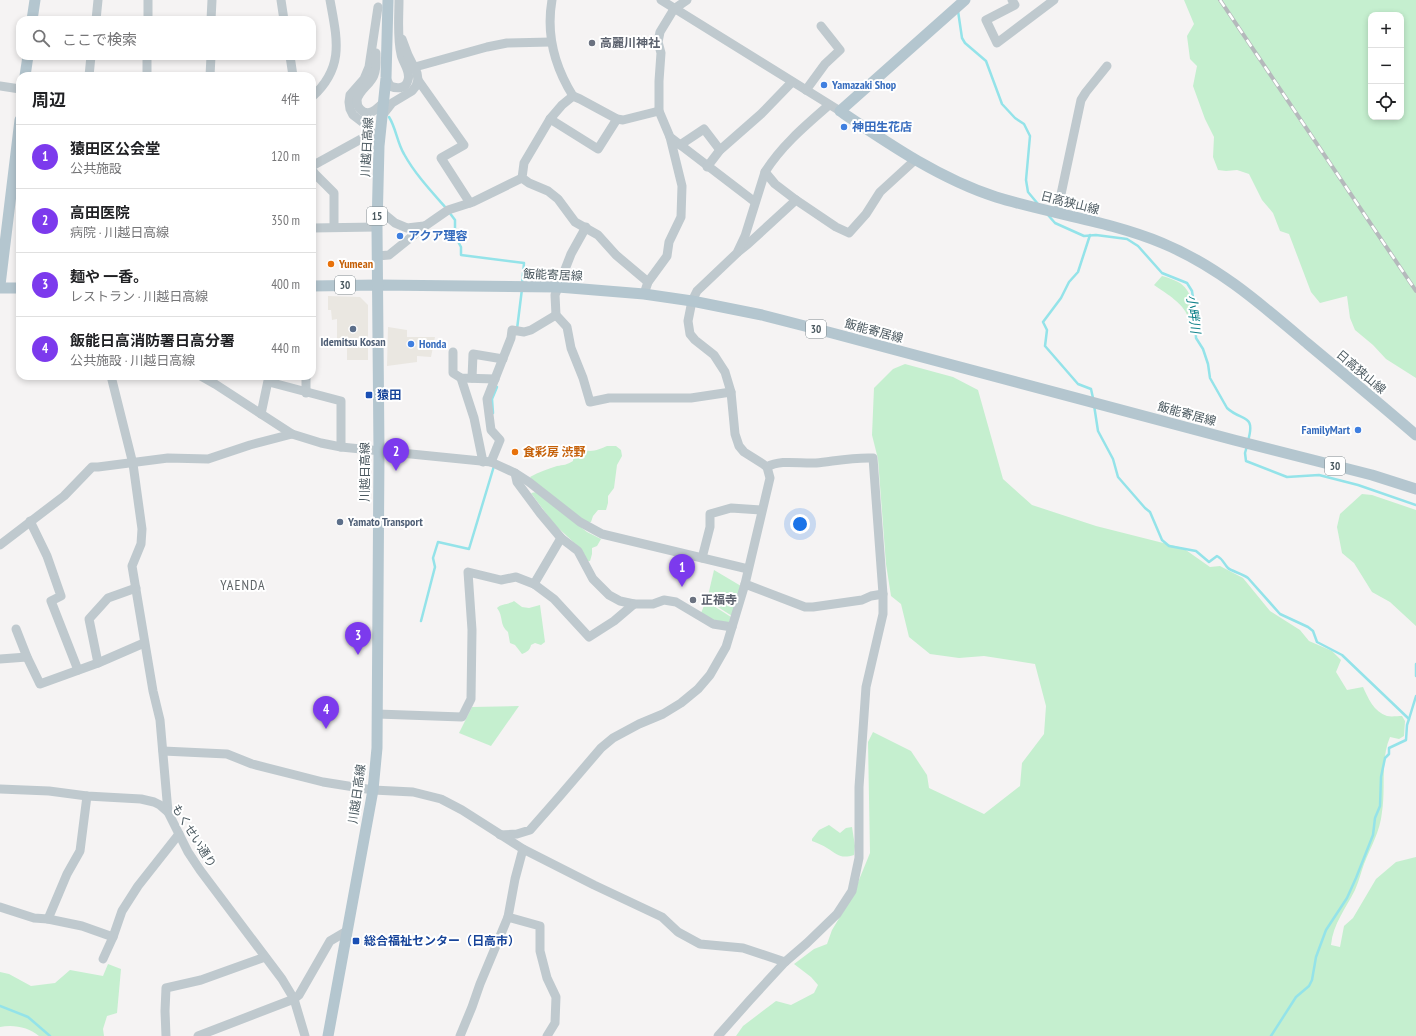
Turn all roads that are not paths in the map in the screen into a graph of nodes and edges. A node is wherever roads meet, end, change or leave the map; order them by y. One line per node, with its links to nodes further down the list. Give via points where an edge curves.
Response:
1 (35, 0): 17 (main road)
2 (98, 0): 18 (street)
3 (148, 0): 19 (street)
4 (212, 0): 20 (street)
5 (281, 0): 21 (street)
6 (330, 0): 43 (street, via 337,44 335,63 329,78)
7 (388, 0): 37 (main road, 川越日高線 / 15)
8 (399, 0): 23 (street)
9 (552, 0): 24 (street, via 549,15)
10 (661, 0): 16 (street)
11 (687, 0): 16 (street)
12 (1012, 0): 13 (street, via 1015,4 986,20 997,43)
13 (1054, 0)
14 (378, 3): 45 (street, via 376,70 372,80 357,98 357,104 360,109 369,113); 52 (street, via 369,67 348,102 353,115)
15 (960, 5): 48 (main road)
16 (674, 9): 39 (street); 47 (street, via 660,32 658,42 661,53)
17 (33, 16)
18 (96, 16)
19 (148, 16)
20 (212, 16)
21 (283, 16)
22 (821, 26): 42 (street, via 840,50 825,64)
23 (399, 30): 31 (street); 37 (street, via 399,46 408,80 398,89 390,86)
24 (551, 42): 31 (street, via 507,43); 44 (street, via 559,71)
25 (28, 60): 32 (main road)
26 (91, 60): 33 (street)
27 (148, 60): 34 (street)
28 (211, 60): 35 (street)
29 (291, 60): 36 (street)
30 (1107, 66): 68 (street, via 1081,100)
31 (414, 67): 38 (street)
32 (26, 72)
33 (89, 72)
34 (147, 72)
35 (210, 72)
36 (292, 72)
37 (386, 78): 45 (main road, 川越日高線 / 15)
38 (418, 80): 49 (street, via 412,91 392,103); 66 (street, via 464,145 441,158)
39 (792, 82): 42 (street); 56 (street)
40 (0, 86): 41 (street)
41 (16, 88)
42 (806, 90): 46 (street)
43 (316, 93)
44 (573, 96): 50 (street); 51 (street)
45 (383, 103): 49 (main road, 川越日高線 / 15)
46 (829, 104): 48 (street); 61 (street, via 796,134)
47 (658, 111): 51 (street, via 623,120); 53 (street)
48 (840, 111): 58 (main road, 日高狭山線)
49 (381, 117): 55 (main road, 川越日高線 / 15)
50 (550, 119): 51 (street, via 598,149); 63 (street, via 524,163)
51 (617, 119)
52 (372, 133): 55 (street); 60 (street)
53 (670, 137): 54 (street); 76 (street, via 682,186 681,216 669,242 667,256)
54 (680, 145): 56 (street, via 704,129); 59 (street)
55 (378, 146): 67 (main road, 川越日高線 / 15)
56 (720, 150): 59 (street)
57 (16, 153): 77 (main road)
58 (915, 160): 64 (street, via 880,192 866,214 849,233); 68 (main road, 日高狭山線, via 995,197)
59 (707, 167): 65 (street)
60 (316, 169)
61 (765, 172): 64 (street, via 775,184); 65 (street)
62 (316, 174): 70 (street, via 334,193)
63 (522, 178): 66 (street); 71 (street, via 548,191 558,199 575,222)
64 (796, 200): 74 (street)
65 (754, 202): 74 (street)
66 (470, 203): 69 (street, via 448,210)
67 (378, 209): 69 (street, via 395,223 407,228); 73 (main road, 川越日高線 / 15)
68 (1053, 212): 100 (main road, 日高狭山線, via 1130,231 1163,243 1201,262 1243,289)
69 (425, 226): 75 (street, via 388,255)
70 (334, 227): 72 (street); 73 (street)
71 (586, 227): 76 (street); 80 (street, via 571,254)
72 (316, 228)
73 (377, 228): 75 (main road, 川越日高線 / 15)
74 (737, 252): 84 (street, via 697,292)
75 (377, 256): 78 (main road, 川越日高線 / 15)
76 (648, 282): 83 (street)
77 (0, 285)
78 (378, 285): 79 (main road, 飯能寄居線 / 30); 80 (main road, 飯能寄居線 / 30); 102 (main road, 川越日高線 / 15)
79 (316, 286)
80 (558, 287): 83 (main road, 飯能寄居線 / 30); 85 (street, via 555,295)
81 (0, 288): 82 (main road)
82 (16, 288)
83 (644, 294): 84 (main road, 飯能寄居線 / 30)
84 (692, 301): 96 (street, via 688,321 690,334 714,355 725,372); 107 (main road, 飯能寄居線 / 30, via 832,333 1372,475)
85 (556, 316): 87 (street, via 531,330 515,331); 96 (street, via 567,327 571,348 590,402 609,398 691,398)
86 (453, 352): 88 (street, via 453,373)
87 (503, 359): 89 (street, via 473,354); 90 (street)
88 (461, 378): 89 (street); 103 (street)
89 (472, 378): 90 (street)
90 (495, 379): 103 (street, via 487,399 491,430 500,440)
91 (112, 380): 104 (street)
92 (216, 380): 98 (street)
93 (269, 380): 98 (street)
94 (272, 380): 97 (street)
95 (306, 380): 97 (street)
96 (731, 392): 105 (street, via 735,434 739,446)
97 (306, 393): 101 (street, via 341,401)
98 (261, 414): 99 (street)
99 (292, 434): 101 (street, via 321,444); 104 (street, via 208,459 168,458)
100 (1416, 436)
101 (341, 447): 102 (street)
102 (379, 451): 103 (street); 126 (main road, 川越日高線 / 15)
103 (487, 462): 106 (street)
104 (133, 464): 109 (street, via 92,467 64,496); 116 (street, via 142,529 142,544 132,566)
105 (767, 467): 108 (street, via 770,478); 117 (street, via 782,462 815,463 873,458)
106 (515, 473): 110 (street, via 517,482); 112 (street, via 593,530)
107 (1416, 489)
108 (761, 510): 112 (street, via 731,508 710,514 710,527); 113 (street)
109 (30, 522): 111 (street); 125 (street, via 47,556 61,596 51,601)
110 (561, 538): 114 (street); 118 (street, via 578,551 593,579 610,595 620,601)
111 (0, 545)
112 (702, 558): 113 (street)
113 (748, 569): 115 (street)
114 (534, 584): 118 (street, via 554,600 589,637); 126 (street, via 516,577 501,580 468,572 472,630 471,699 462,717)
115 (745, 584): 117 (street, via 805,607 862,600); 119 (street)
116 (136, 588): 121 (street); 124 (street, via 108,598 89,619)
117 (883, 594): 142 (street, via 883,614 866,687 859,858 852,891 836,914 808,944)
118 (634, 604): 119 (street, via 653,604 664,600 676,602 714,624)
119 (732, 627): 133 (street, via 719,662 698,689 663,714 613,738 601,748 530,830)
120 (16, 629): 122 (street)
121 (144, 643): 124 (street); 127 (street, via 160,720)
122 (27, 657): 123 (street); 125 (street, via 40,684)
123 (0, 659)
124 (98, 663): 125 (street)
125 (78, 670)
126 (377, 714): 129 (main road, 川越日高線 / 15)
127 (163, 751): 129 (street, via 227,754 292,775); 131 (street)
128 (0, 789): 130 (street, もくせい通り)
129 (373, 790): 133 (street, via 413,792 441,799); 138 (main road, 川越日高線 / 15)
130 (87, 796): 131 (street, もくせい通り, via 154,802); 137 (street, via 80,851)
131 (168, 812): 132 (street, もくせい通り)
132 (180, 834): 139 (street, via 138,886 122,911); 140 (street, もくせい通り, via 200,870)
133 (500, 835): 134 (street)
134 (524, 850): 136 (street, via 515,879); 142 (street, via 662,917 678,932 700,944 743,948)
135 (0, 907): 137 (street, via 34,918)
136 (508, 917): 148 (street); 149 (street, via 540,926 540,952 547,978 556,997 554,1023)
137 (48, 919): 139 (street, via 82,926)
138 (348, 931): 143 (street, via 330,941); 147 (main road, 川越日高線 / 15)
139 (113, 937): 141 (street)
140 (265, 957): 143 (street, もくせい通り); 144 (street, via 201,980 166,988)
141 (103, 959)
142 (786, 962): 150 (street)
143 (294, 1000): 145 (street); 146 (street, もくせい通り)
144 (166, 1036)
145 (198, 1036)
146 (305, 1036)
147 (328, 1036)
148 (460, 1036)
149 (547, 1036)
150 (718, 1036)

